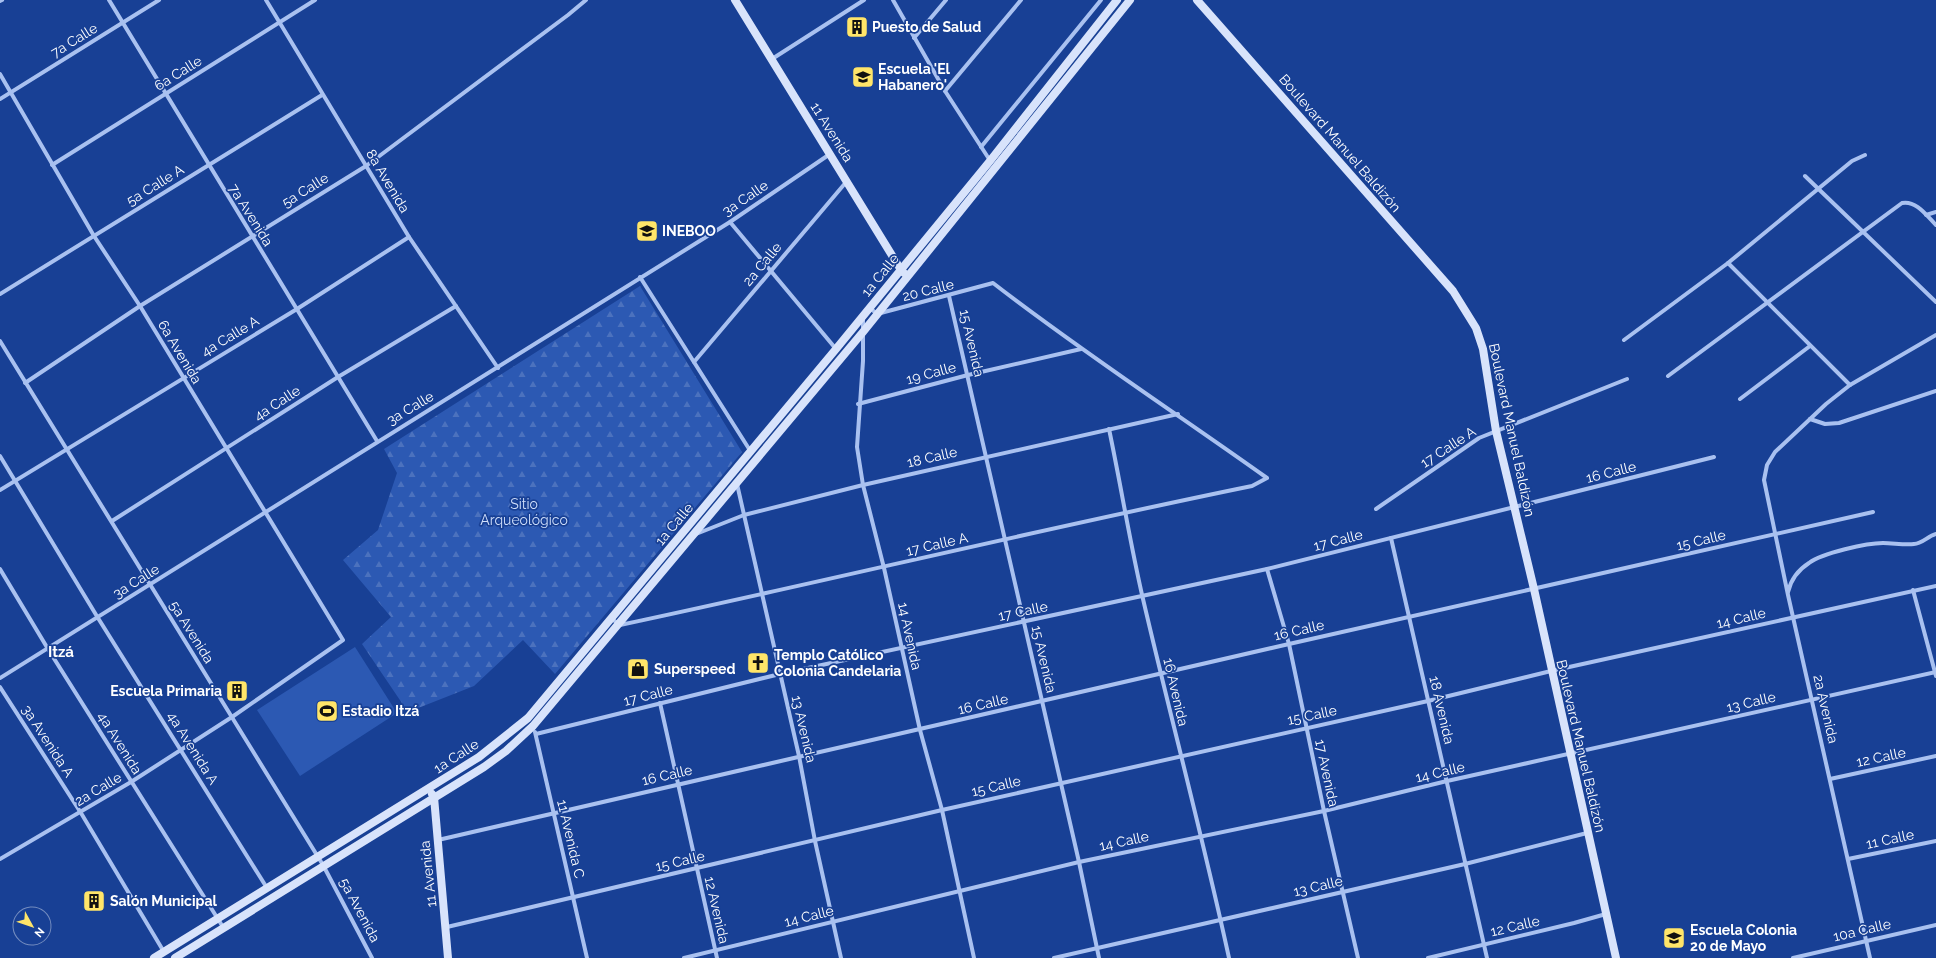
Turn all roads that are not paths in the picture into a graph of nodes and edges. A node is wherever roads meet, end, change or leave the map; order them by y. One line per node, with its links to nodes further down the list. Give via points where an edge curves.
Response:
1 (109, 0): 16 (street, 7a Avenida)
2 (159, 0): 16 (street, 7a Calle)
3 (266, 0): 17 (street, 8a Avenida)
4 (315, 0): 17 (street, 6a Calle)
5 (586, 0): 32 (street, 5a Calle)
6 (735, 0): 19 (main road, 11 Avenida)
7 (864, 0): 19 (street)
8 (893, 0): 18 (street)
9 (946, 0): 18 (street)
10 (1014, 0): 15 (street)
11 (1101, 0): 26 (street)
12 (1117, 0): 29 (main road, 1a Calle)
13 (1130, 0): 33 (main road, 1a Calle)
14 (1197, 0): 82 (main road, Boulevard Manuel Baldizón, via 1453,291 1476,328 1483,349)
15 (1020, 2): 21 (street)
16 (123, 23): 22 (street, 7a Calle); 23 (street, 7a Avenida)
17 (278, 23): 23 (street, 6a Calle); 24 (street, 8a Avenida)
18 (914, 38): 21 (street)
19 (772, 59): 27 (main road, 11 Avenida)
20 (0, 74): 22 (street, 6a Avenida)
21 (945, 91): 26 (street)
22 (11, 92): 25 (street, 7a Calle); 30 (street, 6a Avenida)
23 (167, 94): 30 (street, 6a Calle); 31 (street, 7a Avenida)
24 (322, 95): 31 (street, 5a Calle A); 32 (street, 8a Avenida)
25 (0, 99)
26 (981, 147): 29 (street)
27 (830, 153): 35 (main road, 11 Avenida); 39 (street, 3a Calle)
28 (1865, 155): 36 (street, via 1852,161)
29 (990, 161): 33 (street); 47 (main road, 1a Calle)
30 (52, 165): 42 (street, 6a Avenida)
31 (208, 166): 42 (street, 5a Calle A); 43 (street, 7a Avenida)
32 (366, 166): 43 (street, 5a Calle); 44 (street, 8a Avenida)
33 (997, 167): 48 (main road, 1a Calle)
34 (1805, 176): 36 (street)
35 (847, 181): 46 (street, 2a Calle); 47 (main road, 11 Avenida)
36 (1819, 189): 41 (street); 45 (street)
37 (1936, 212): 38 (street)
38 (1926, 215): 40 (street); 41 (street, via 1915,205 1909,202 1902,203)
39 (730, 222): 46 (street); 49 (street, 3a Calle)
40 (1936, 225)
41 (1863, 232): 52 (street); 53 (street)
42 (94, 236): 50 (street, 5a Calle A); 54 (street, 6a Avenida)
43 (252, 236): 54 (street, 5a Calle); 57 (street, 7a Avenida)
44 (409, 237): 55 (street, 8a Avenida); 57 (street, 4a Calle A)
45 (1728, 263): 53 (street); 62 (street)
46 (771, 270): 65 (street); 67 (street, 2a Calle)
47 (901, 270): 48 (main road, 11 Avenida); 56 (main road, 1a Calle)
48 (908, 276): 58 (main road, 1a Calle)
49 (640, 277): 67 (street); 68 (street, 3a Calle)
50 (0, 294)
51 (949, 296): 58 (street, 20 Calle); 66 (street, 20 Calle, via 993,283); 69 (street, 15 Avenida)
52 (1936, 302)
53 (1767, 304): 64 (street); 70 (street)
54 (140, 306): 72 (street, 6a Avenida); 74 (street, 5a Calle)
55 (456, 306): 68 (street, 8a Avenida); 71 (street, 4a Calle)
56 (870, 308): 58 (street); 59 (main road, 1a Calle)
57 (297, 309): 71 (street, 7a Avenida); 72 (street, 4a Calle A)
58 (877, 314): 60 (main road, 1a Calle)
59 (863, 316): 60 (street, 14 Avenida); 65 (main road, 1a Calle)
60 (863, 332): 78 (street, 14 Avenida, via 863,361); 91 (main road, 1a Calle)
61 (1936, 335): 75 (street)
62 (1624, 340)
63 (0, 341): 74 (street, 5a Avenida)
64 (1810, 346): 75 (street); 77 (street)
65 (836, 349): 86 (main road, 1a Calle)
66 (1081, 349): 69 (street, 19 Calle); 79 (street)
67 (694, 362): 86 (street)
68 (498, 368): 83 (street, 3a Calle)
69 (968, 375): 78 (street, 19 Calle); 88 (street, 15 Avenida)
70 (1668, 376)
71 (338, 377): 83 (street, 7a Avenida); 84 (street, 4a Calle)
72 (182, 378): 84 (street, 6a Avenida); 85 (street, 4a Calle A)
73 (1627, 379): 82 (street, 17 Calle A)
74 (25, 383): 85 (street, 5a Avenida)
75 (1850, 385): 80 (street)
76 (1936, 390): 80 (street, via 1839,423 1825,424)
77 (1740, 399)
78 (858, 404): 92 (street, 14 Avenida, via 857,447)
79 (1178, 414): 81 (street, 18 Calle); 97 (street, 17 Calle A, via 1268,478 1252,486)
80 (1810, 419): 103 (street, 2a Avenida, via 1775,452 1767,465 1764,480)
81 (1109, 429): 88 (street, 18 Calle); 97 (street, 16 Avenida)
82 (1496, 431): 94 (main road, Boulevard Manuel Baldizón); 95 (street, 17 Calle A, via 1479,438)
83 (377, 441): 96 (street, 3a Calle)
84 (226, 449): 96 (street, 6a Avenida); 100 (street, 4a Calle)
85 (67, 450): 90 (street, 4a Calle A); 100 (street, 5a Avenida)
86 (751, 452): 119 (main road, 1a Calle)
87 (0, 456): 90 (street, 4a Avenida A)
88 (985, 456): 92 (street, 18 Calle); 105 (street, 15 Avenida)
89 (1714, 457): 94 (street, 16 Calle)
90 (16, 480): 93 (street, 4a Calle A); 116 (street, 4a Avenida A)
91 (737, 483): 99 (street, 13 Avenida); 101 (main road, 1a Calle)
92 (863, 485): 99 (street, 18 Calle); 106 (street, 14 Avenida)
93 (0, 490)
94 (1514, 507): 104 (street, 17 Calle); 111 (main road, Boulevard Manuel Baldizón)
95 (1376, 509)
96 (265, 512): 109 (street, 3a Calle); 122 (street, 6a Avenida)
97 (1126, 512): 105 (street, 17 Calle A); 115 (street, 16 Avenida)
98 (1873, 512): 103 (street, 15 Calle)
99 (744, 515): 101 (street, 18 Calle); 114 (street, 13 Avenida)
100 (112, 521): 109 (street, 5a Avenida)
101 (695, 534): 121 (main road, 1a Calle)
102 (1936, 534): 113 (street, via 1915,544 1882,543 1853,548 1810,562 1791,582)
103 (1775, 535): 111 (street, 15 Calle); 113 (street, 2a Avenida)
104 (1391, 538): 108 (street, 17 Calle); 117 (street, 18 Avenida)
105 (1005, 539): 106 (street, 17 Calle A); 120 (street, 15 Avenida)
106 (884, 568): 114 (street, 17 Calle A); 124 (street, 14 Avenida)
107 (0, 569): 125 (street, 4a Avenida)
108 (1267, 570): 115 (street, 17 Calle); 123 (street, 17 Avenida)
109 (150, 586): 116 (street, 3a Calle); 138 (street, 5a Avenida)
110 (1936, 586): 112 (street, 14 Calle)
111 (1534, 589): 117 (street, 16 Calle); 126 (main road, Boulevard Manuel Baldizón)
112 (1913, 590): 118 (street, 14 Calle); 127 (street)
113 (1788, 594): 118 (street, 2a Avenida)
114 (762, 595): 121 (street, 17 Calle A); 128 (street, 13 Avenida)
115 (1143, 596): 120 (street, 17 Calle); 129 (street, 16 Avenida)
116 (98, 618): 125 (street, 3a Calle); 142 (street, 4a Avenida A)
117 (1409, 618): 123 (street, 16 Calle); 134 (street, 18 Avenida)
118 (1793, 618): 126 (street, 14 Calle); 132 (street, 2a Avenida)
119 (612, 619): 121 (street); 136 (main road, 1a Calle)
120 (1024, 623): 124 (street, 17 Calle); 133 (street, 15 Avenida)
121 (620, 625): 137 (main road, 1a Calle)
122 (343, 640): 138 (street, 2a Calle)
123 (1289, 644): 129 (street, 16 Calle); 139 (street, 17 Avenida)
124 (901, 647): 128 (street, 17 Calle); 141 (street, 14 Avenida)
125 (48, 649): 130 (street, 3a Calle); 149 (street, 4a Avenida)
126 (1551, 671): 134 (street, 15 Calle); 143 (main road, Boulevard Manuel Baldizón)
127 (1936, 673): 132 (street, 13 Calle)
128 (780, 674): 135 (street, 17 Calle); 144 (street, 13 Avenida)
129 (1161, 674): 133 (street, 16 Calle); 145 (street, 16 Avenida)
130 (0, 678)
131 (0, 687): 156 (street, 3a Avenida A)
132 (1812, 699): 143 (street, 13 Calle); 147 (street, 2a Avenida)
133 (1043, 701): 141 (street, 16 Calle); 150 (street, 15 Avenida)
134 (1428, 701): 139 (street, 15 Calle); 148 (street, 18 Avenida)
135 (660, 703): 140 (street, 17 Calle); 151 (street, 12 Avenida)
136 (540, 705): 137 (main road); 152 (main road, 1a Calle, via 505,738)
137 (547, 712): 140 (main road, 1a Calle)
138 (232, 717): 142 (street, 2a Calle); 163 (street, 5a Avenida)
139 (1306, 728): 145 (street, 15 Calle); 155 (street, 17 Avenida)
140 (535, 730): 153 (main road, 1a Calle, via 495,759); 157 (street, 11 Avenida C)
141 (920, 730): 144 (street, 16 Calle); 154 (street, 14 Avenida)
142 (182, 749): 149 (street, 2a Calle); 170 (street, 4a Avenida A)
143 (1571, 755): 148 (street, 14 Calle); 158 (main road, Boulevard Manuel Baldizón)
144 (799, 756): 151 (street, 16 Calle); 161 (street, 13 Avenida)
145 (1180, 756): 150 (street, 15 Calle); 159 (street, 16 Avenida)
146 (1936, 756): 147 (street, 12 Calle)
147 (1830, 779): 165 (street, 2a Avenida)
148 (1447, 781): 155 (street, 14 Calle); 167 (street, 18 Avenida)
149 (131, 782): 156 (street, 2a Calle); 175 (street, 4a Avenida)
150 (1060, 783): 154 (street, 15 Calle); 166 (street, 15 Avenida)
151 (677, 784): 157 (street, 16 Calle); 169 (street, 12 Avenida)
152 (428, 789): 153 (main road); 163 (main road, 1a Calle)
153 (434, 797): 160 (main road, 11 Avenida); 168 (main road, 1a Calle)
154 (942, 810): 161 (street, 15 Calle); 171 (street, 14 Avenida)
155 (1324, 811): 159 (street, 14 Calle); 172 (street, 17 Avenida)
156 (81, 813): 164 (street, 2a Calle); 185 (street, 3a Avenida A)
157 (553, 813): 160 (street, 16 Calle); 173 (street, 11 Avenida C)
158 (1587, 833): 167 (street, 13 Calle); 174 (main road, Boulevard Manuel Baldizón)
159 (1202, 836): 166 (street, 14 Calle); 176 (street, 16 Avenida)
160 (438, 840): 180 (main road, 11 Avenida)
161 (815, 841): 169 (street, 15 Calle); 177 (street, 13 Avenida)
162 (1936, 841): 165 (street, 11 Calle)
163 (318, 856): 168 (street, 5a Avenida); 170 (main road, 1a Calle)
164 (0, 859)
165 (1848, 859): 181 (street, 2a Avenida)
166 (1079, 862): 171 (street, 14 Calle); 183 (street, 15 Avenida)
167 (1466, 864): 172 (street, 13 Calle); 182 (street, 18 Avenida)
168 (323, 865): 179 (main road, 1a Calle); 188 (street, 5a Avenida)
169 (696, 868): 173 (street, 15 Calle); 184 (street, 12 Avenida)
170 (267, 888): 175 (main road, 1a Calle)
171 (959, 892): 177 (street, 14 Calle); 194 (street, 14 Avenida)
172 (1343, 892): 176 (street, 13 Calle); 198 (street, 17 Avenida)
173 (573, 897): 180 (street, 15 Calle); 190 (street, 11 Avenida C)
174 (1606, 914): 182 (street, 12 Calle, via 1574,924); 201 (main road, Boulevard Manuel Baldizón)
175 (218, 919): 179 (street, 4a Avenida); 185 (main road, 1a Calle)
176 (1221, 919): 183 (street, 13 Calle); 197 (street, 16 Avenida)
177 (833, 921): 184 (street, 14 Calle); 193 (street, 13 Avenida)
178 (1936, 925): 181 (street, 10a Calle)
179 (223, 927): 187 (main road, 1a Calle)
180 (447, 927): 189 (main road, 11 Avenida)
181 (1866, 941): 202 (street, 10a Calle); 203 (street, 2a Avenida)
182 (1484, 944): 199 (street, 12 Calle); 200 (street, 18 Avenida)
183 (1097, 948): 195 (street, 13 Calle); 196 (street, 15 Avenida)
184 (715, 951): 191 (street, 14 Calle); 192 (street, 12 Avenida)
185 (164, 952): 186 (main road, 1a Calle)
186 (154, 958)
187 (175, 958)
188 (372, 958)
189 (448, 958)
190 (587, 958)
191 (684, 958)
192 (717, 958)
193 (841, 958)
194 (974, 958)
195 (1054, 958)
196 (1099, 958)
197 (1229, 958)
198 (1358, 958)
199 (1428, 958)
200 (1487, 958)
201 (1616, 958)
202 (1793, 958)
203 (1870, 958)

